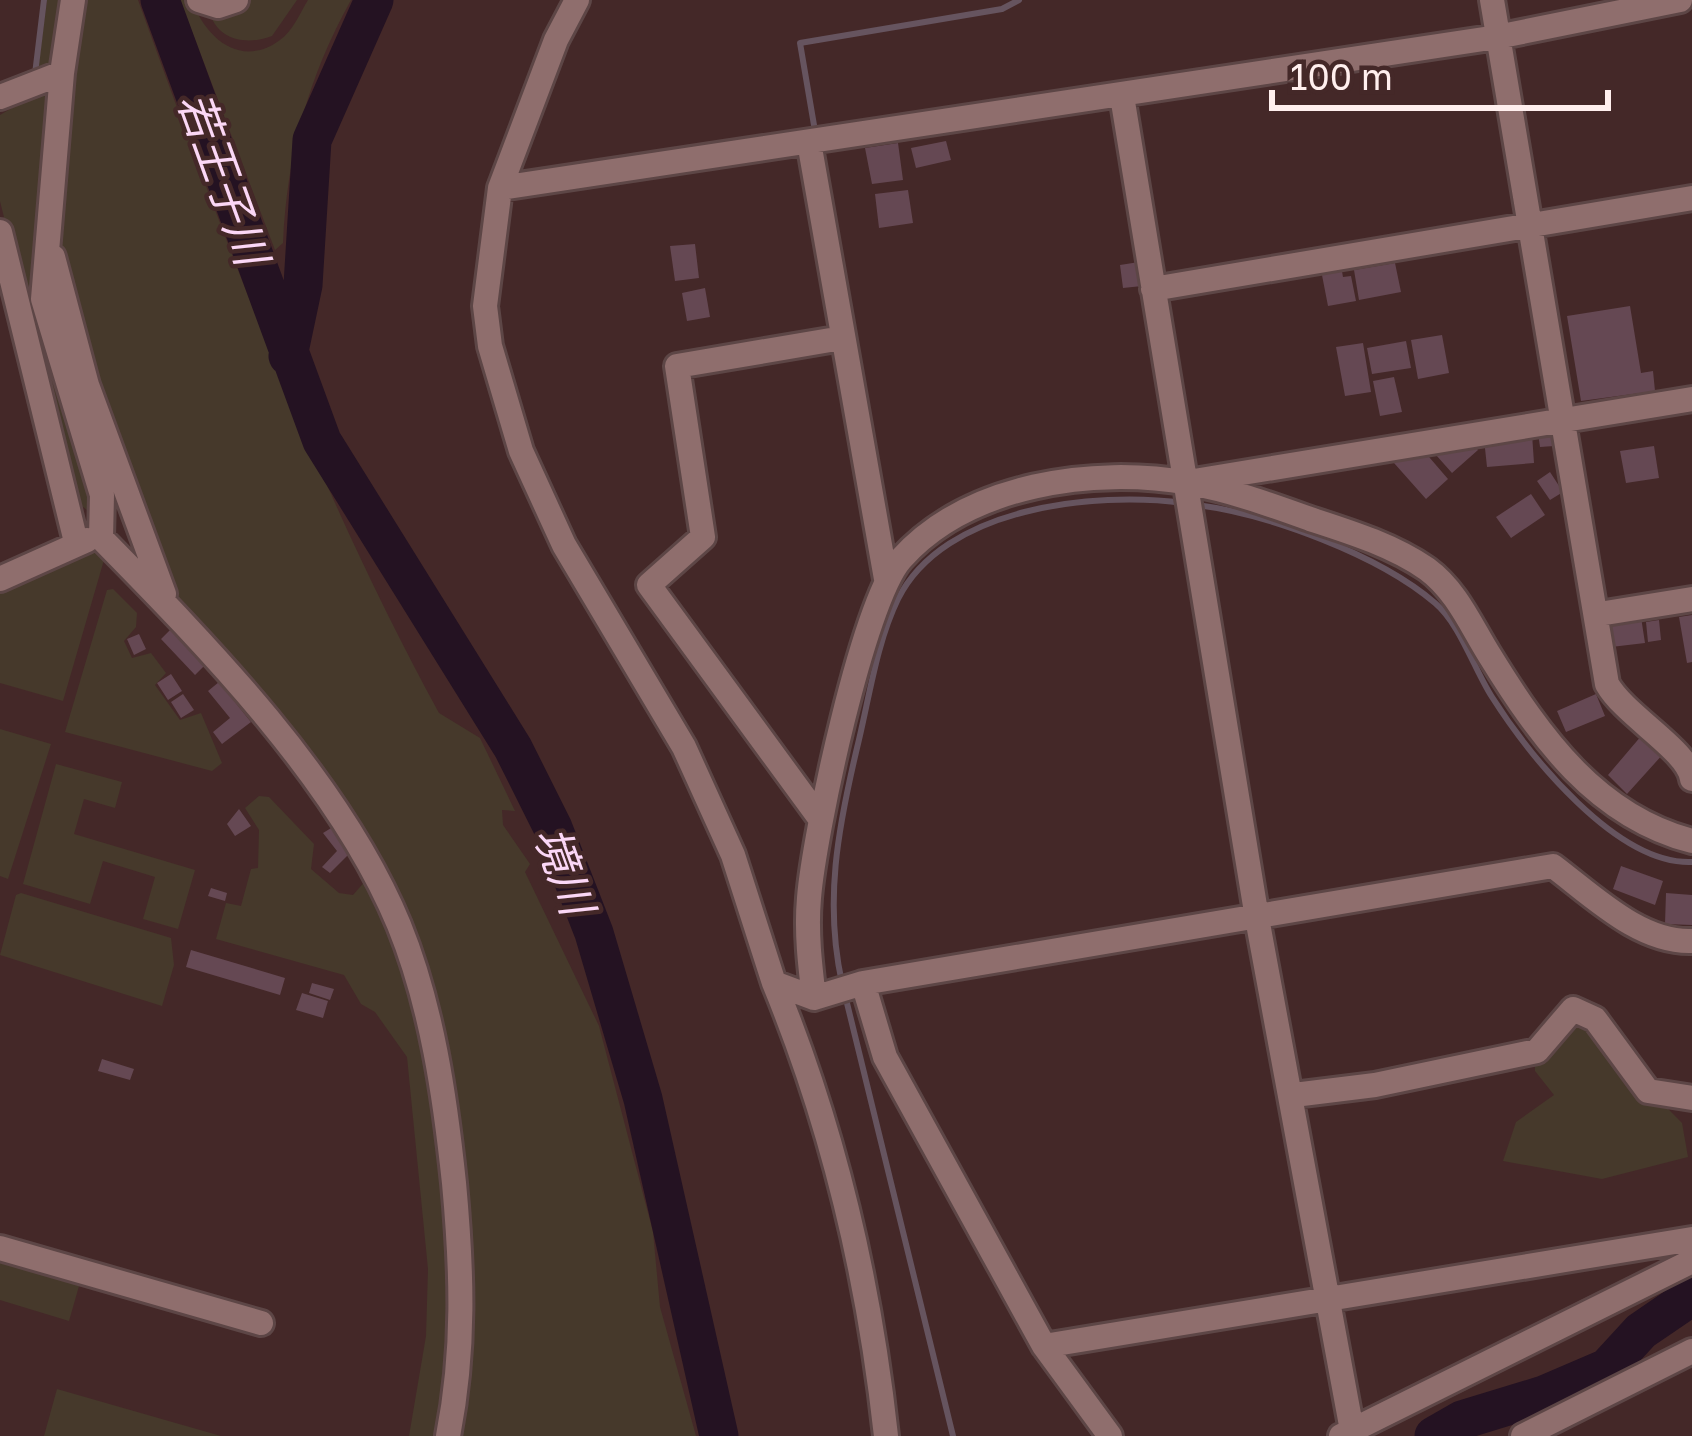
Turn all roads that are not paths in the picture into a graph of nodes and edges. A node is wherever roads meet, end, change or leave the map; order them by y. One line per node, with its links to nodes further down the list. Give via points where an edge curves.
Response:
1 (73, 0): 8 (street)
2 (199, 0): 3 (street)
3 (236, 0)
4 (577, 0): 12 (street)
5 (1492, 0): 7 (street)
6 (1680, 0): 7 (street)
7 (1497, 37): 9 (street); 14 (street)
8 (62, 73): 10 (street); 16 (street)
9 (1122, 96): 11 (street); 17 (street)
10 (0, 97)
11 (809, 142): 12 (street); 18 (street)
12 (500, 188): 33 (street, via 485,306 503,402 564,545 684,747 733,855)
13 (1692, 198): 14 (street)
14 (1533, 222): 17 (street); 20 (street)
15 (0, 232): 22 (street)
16 (48, 237): 22 (street, via 43,299 102,496); 26 (street, via 87,386)
17 (1153, 289): 21 (street)
18 (842, 338): 24 (street); 29 (street, via 677,366 703,536 650,585)
19 (1692, 399): 20 (street)
20 (1563, 419): 21 (street); 27 (street)
21 (1186, 482): 24 (street, via 1094,479 1006,495 928,533); 30 (street, via 1364,537 1427,570 1451,590 1575,772 1627,816); 31 (street)
22 (88, 540): 23 (street); 26 (street)
23 (0, 579)
24 (886, 579): 29 (street)
25 (1692, 599): 27 (street)
26 (170, 608): 46 (street, via 323,791 399,926 443,1092 460,1249 460,1376)
27 (1599, 614): 28 (street, via 1607,684 1623,709 1683,759)
28 (1692, 778)
29 (820, 820): 35 (street, via 809,899)
30 (1692, 841)
31 (1258, 918): 32 (street, via 1553,866 1622,917 1670,942); 34 (street); 36 (street)
32 (1692, 941)
33 (774, 983): 35 (street); 47 (street, via 808,1066 856,1236)
34 (863, 983): 35 (street); 43 (street, via 885,1057)
35 (814, 998)
36 (1294, 1095): 37 (street, via 1537,1051 1573,1009 1594,1019 1648,1090); 41 (street)
37 (1692, 1098)
38 (1692, 1239): 41 (street)
39 (0, 1248): 42 (street)
40 (1692, 1261): 45 (street)
41 (1326, 1297): 43 (street); 45 (street)
42 (260, 1323)
43 (1044, 1346): 48 (street)
44 (1692, 1351): 49 (street)
45 (1348, 1434)
46 (448, 1436)
47 (886, 1436)
48 (1110, 1436)
49 (1522, 1436)

